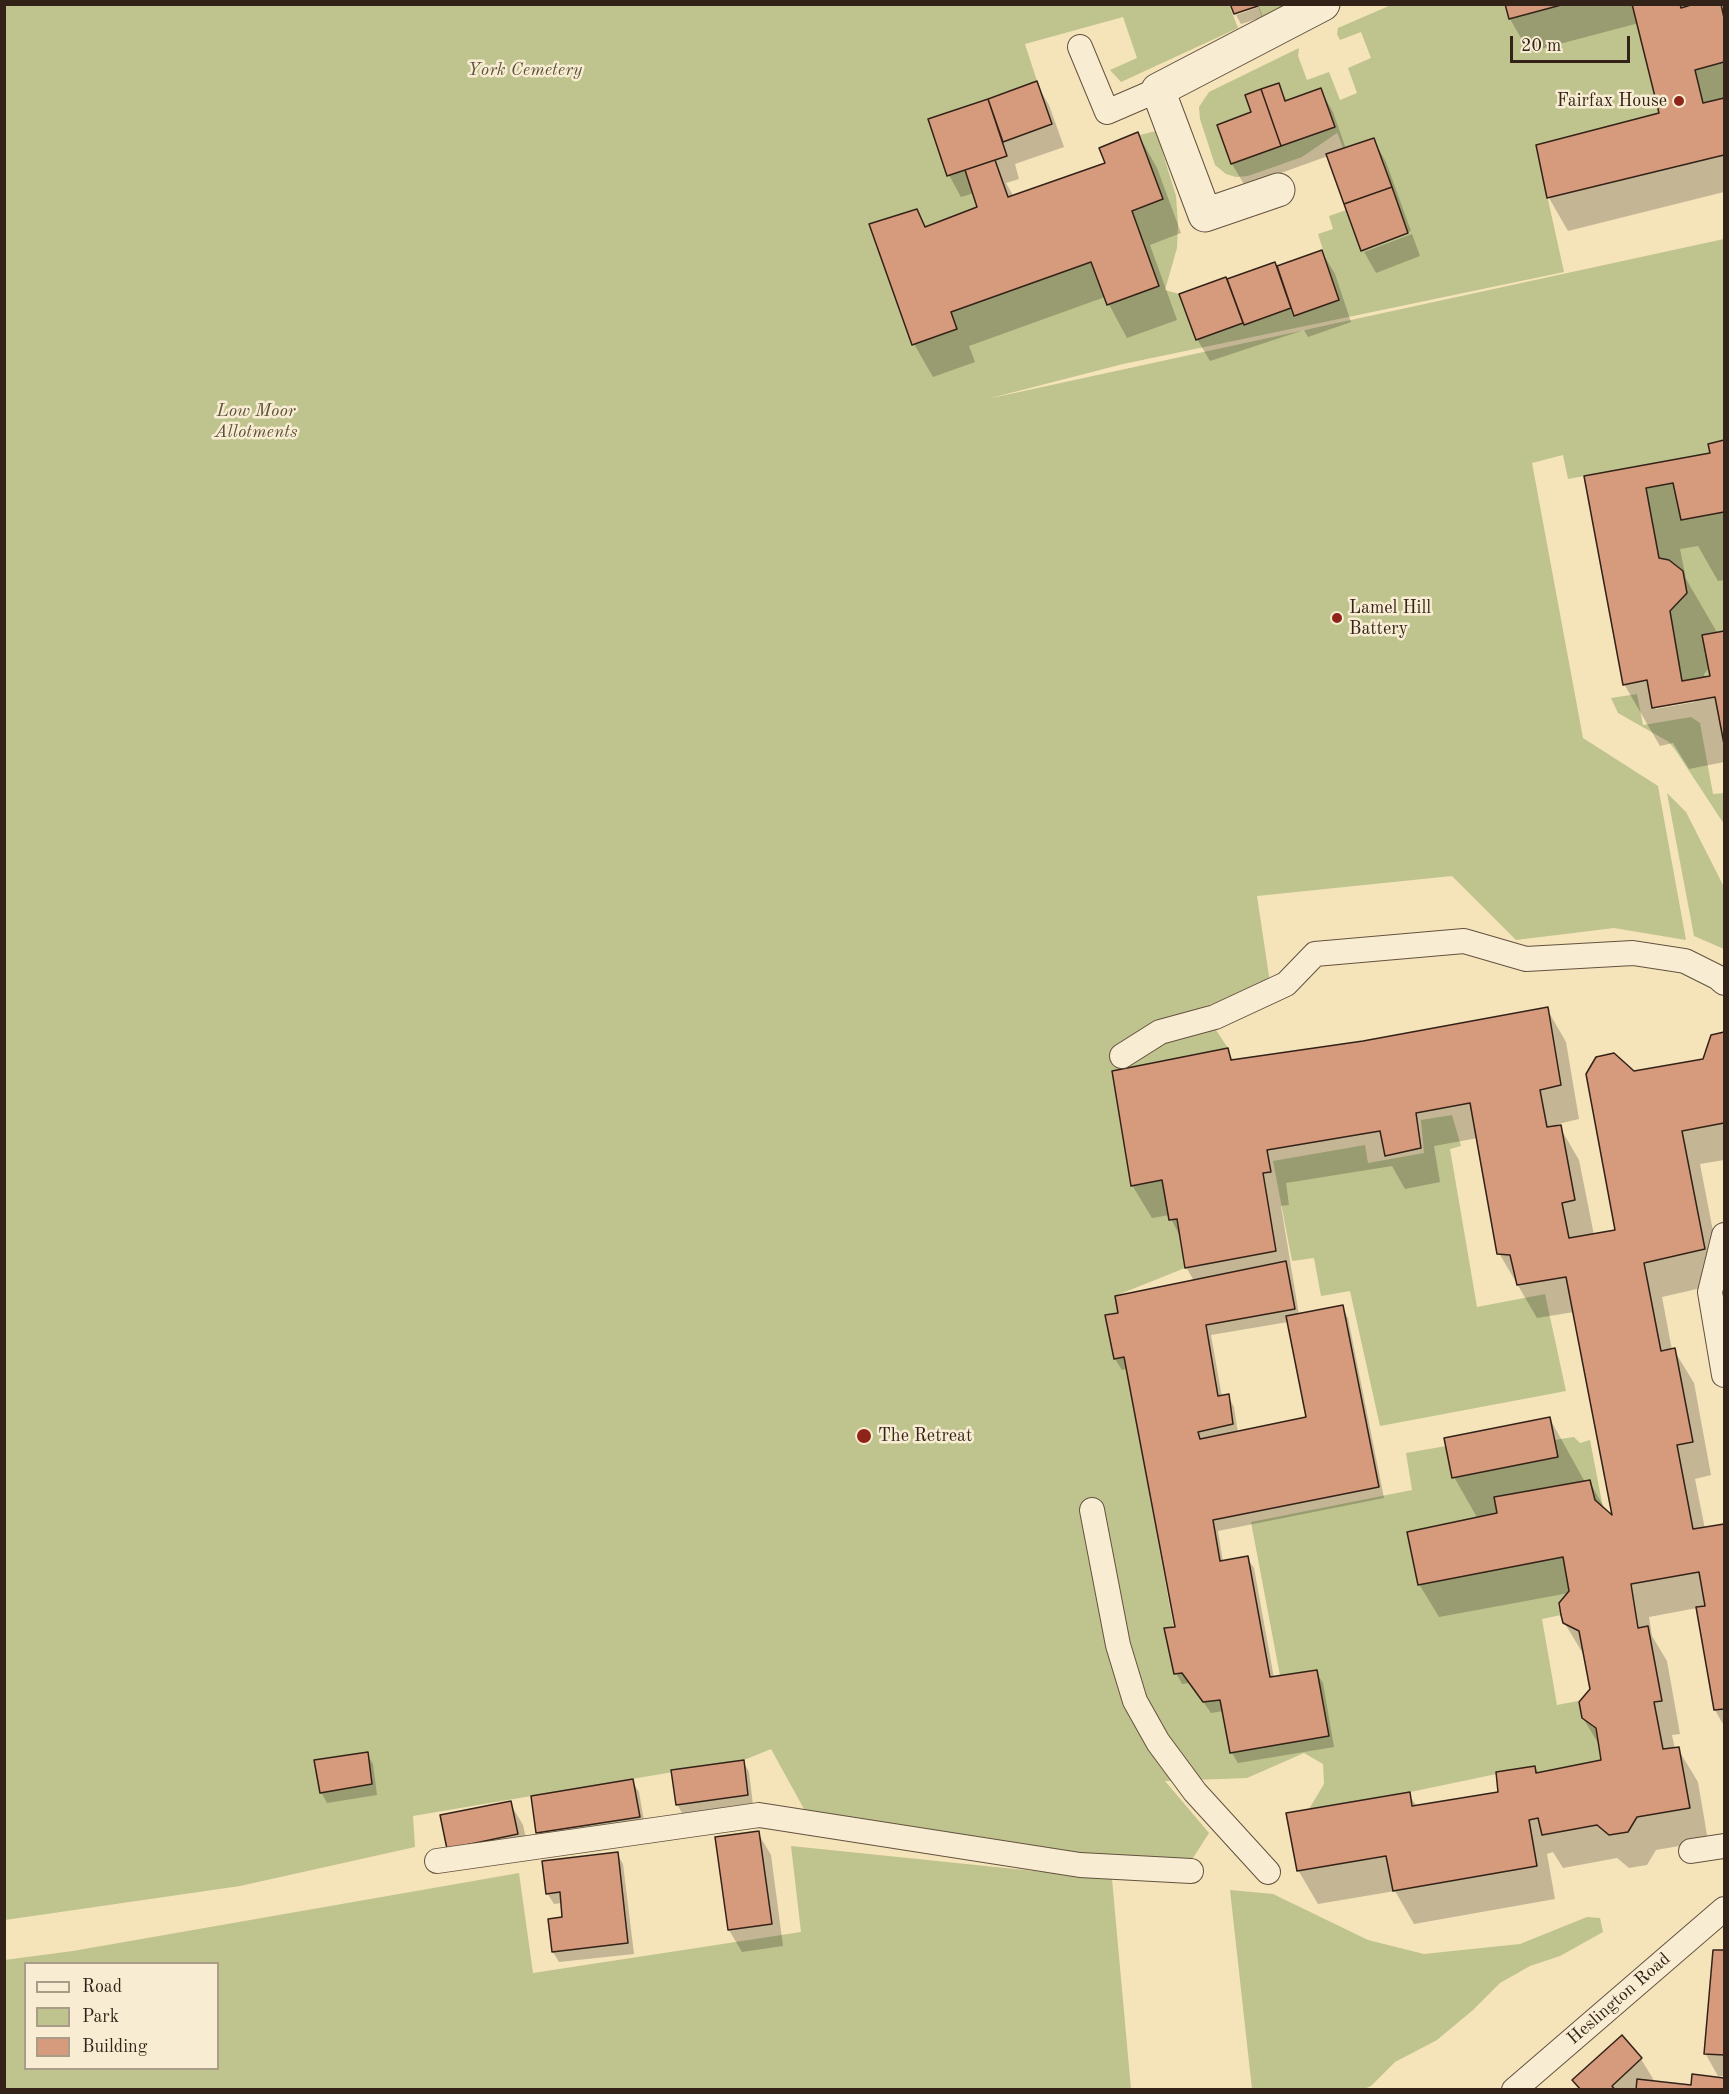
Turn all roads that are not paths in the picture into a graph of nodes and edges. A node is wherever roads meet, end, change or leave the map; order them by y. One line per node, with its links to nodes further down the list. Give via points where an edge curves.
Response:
1 (1323, 4): 3 (street)
2 (1080, 47): 3 (lane, via 1107,112)
3 (1158, 90): 4 (street, via 1205,215)
4 (1278, 190)
5 (1725, 983): 6 (lane, via 1685,961 1634,953 1526,959 1464,941 1315,954 1286,984 1215,1017 1160,1032)
6 (1122, 1056)
7 (1725, 1235): 8 (lane, via 1710,1292)
8 (1725, 1375)
9 (1092, 1510): 14 (lane, via 1118,1645 1134,1701 1195,1792)
10 (1725, 1846): 11 (lane)
11 (1691, 1851)
12 (437, 1861): 13 (lane, via 759,1815 1080,1866)
13 (1191, 1871)
14 (1268, 1872)
15 (1725, 1909): 16 (lane, Heslington Road)
16 (1514, 2090)

